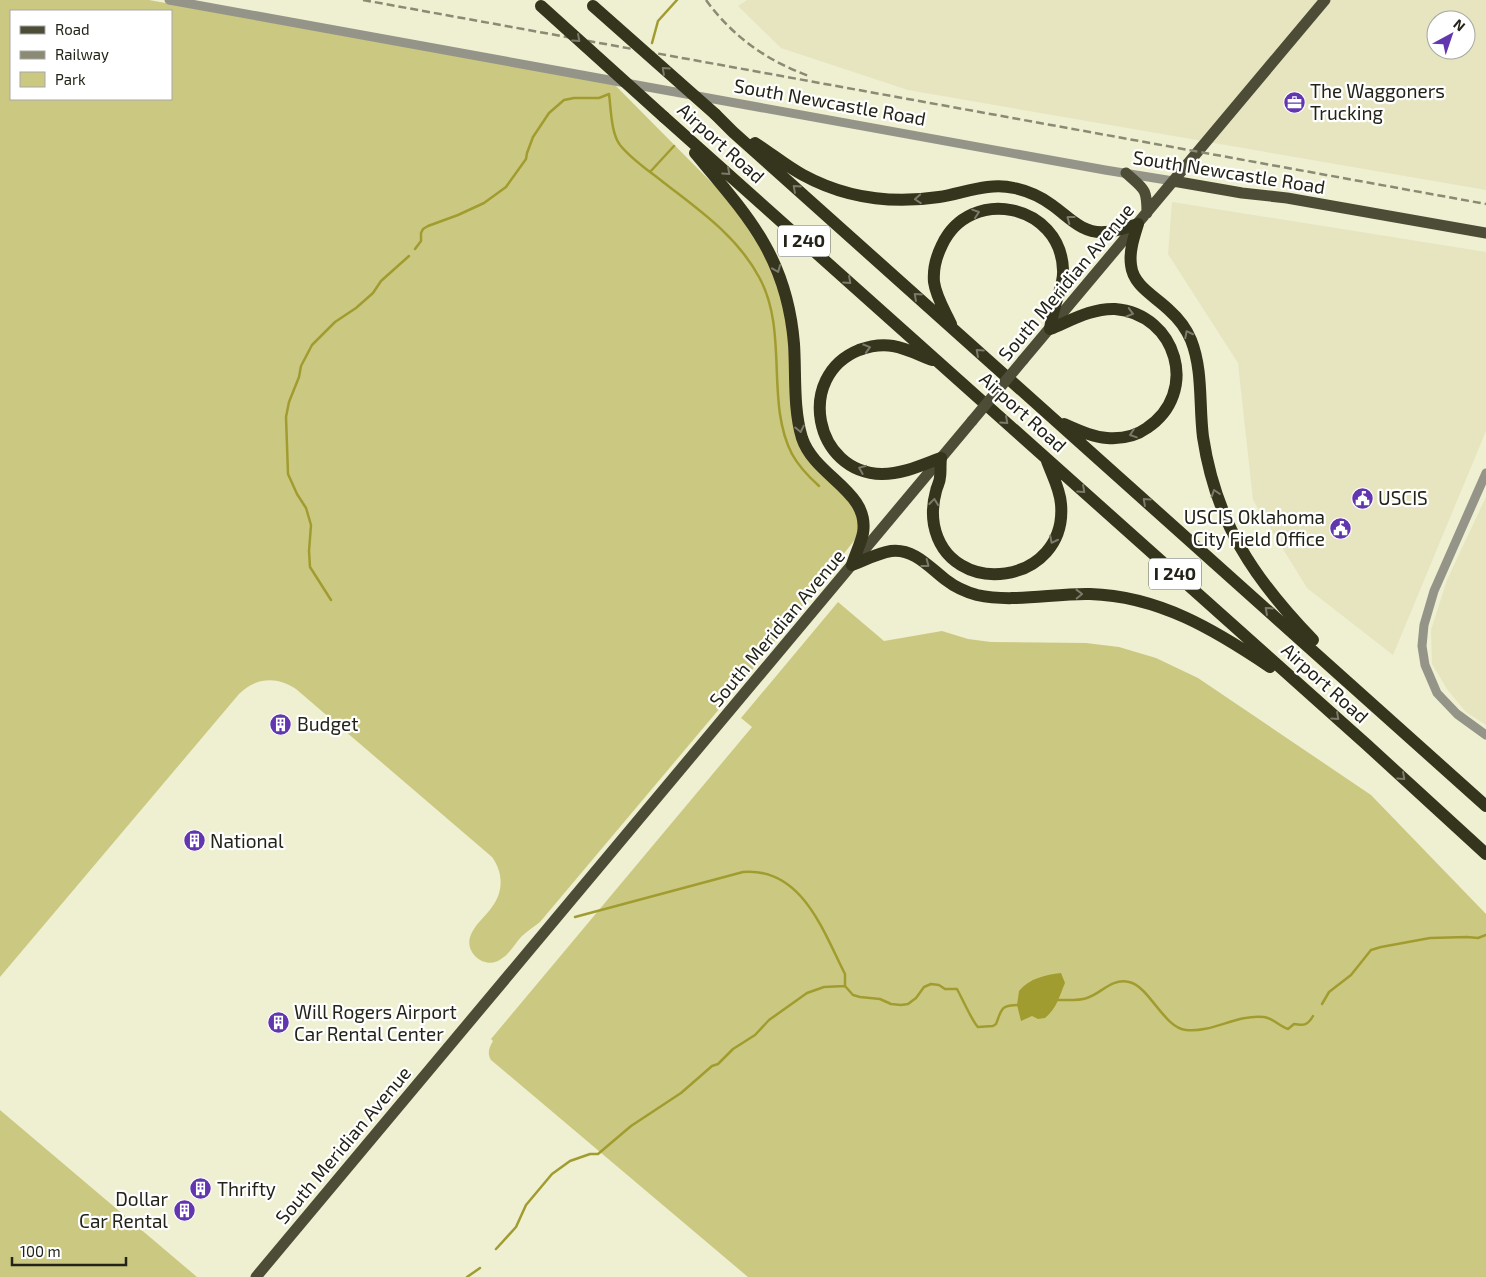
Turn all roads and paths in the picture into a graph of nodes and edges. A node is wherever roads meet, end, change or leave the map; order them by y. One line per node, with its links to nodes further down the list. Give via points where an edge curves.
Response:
1 (169, 0): 7 (street, South Newcastle Road)
2 (1325, 0): 8 (main road, South Meridian Avenue)
3 (538, 3): 5 (highway, Airport Road / I 240, one-way to 5, bridge)
4 (590, 3): 6 (highway, Airport Road / I 240, one-way to 4, bridge)
5 (664, 117): 14 (highway, Airport Road / I 240, one-way to 14); 19 (highway, one-way to 19, via 744,211 773,260 791,318 802,439 815,462 850,494 861,511 862,533)
6 (736, 132): 10 (highway, one-way to 6, via 1103,233 1091,231 1041,197 1013,187 988,186 945,196 905,200 848,193 801,174); 12 (highway, Airport Road / I 240, one-way to 6)
7 (1126, 173): 8 (street, South Newcastle Road); 9 (main road, via 1145,190)
8 (1173, 181): 9 (main road, South Meridian Avenue); 11 (main road, South Newcastle Road)
9 (1146, 213): 10 (main road, South Meridian Avenue)
10 (1138, 224): 13 (main road, South Meridian Avenue); 21 (highway, one-way to 10, via 1291,617 1262,582 1231,533 1212,481 1201,422 1198,368 1190,338 1175,315 1141,286 1131,266)
11 (1486, 233)
12 (953, 329): 13 (highway, one-way to 13, via 934,282 939,252 945,238 967,216 998,208 1026,214 1038,222 1048,230 1061,255 1063,283); 15 (highway, Airport Road / I 240, one-way to 12)
13 (1050, 329): 15 (highway, one-way to 15, via 1098,311 1130,312 1144,318 1163,335 1172,350 1177,382 1173,397 1156,422 1121,438 1087,433); 17 (main road, South Meridian Avenue, bridge)
14 (943, 366): 16 (highway, Airport Road / I 240, one-way to 16); 17 (highway, one-way to 14, via 894,473 871,473 860,469 832,448 823,430 819,406 825,382 832,371 853,353 866,348 891,345)
15 (1055, 420): 21 (highway, Airport Road / I 240, one-way to 15)
16 (1045, 457): 17 (highway, one-way to 17, via 1059,492 1058,531 1039,560 1019,571 998,575 963,565 953,558 939,538 933,512); 20 (highway, Airport Road / I 240, one-way to 20)
17 (941, 458): 19 (main road, South Meridian Avenue)
18 (1486, 473): 22 (street, via 1434,591 1424,625 1422,646 1425,665 1437,693 1457,714)
19 (852, 565): 20 (highway, one-way to 20, via 898,551 919,558 948,581 975,594 1003,597 1091,594 1157,606 1225,637); 25 (main road, South Meridian Avenue)
20 (1305, 690): 24 (highway, Airport Road / I 240, one-way to 24)
21 (1382, 712): 23 (highway, Airport Road / I 240)
22 (1486, 735)
23 (1486, 806)
24 (1486, 854)
25 (256, 1277)

